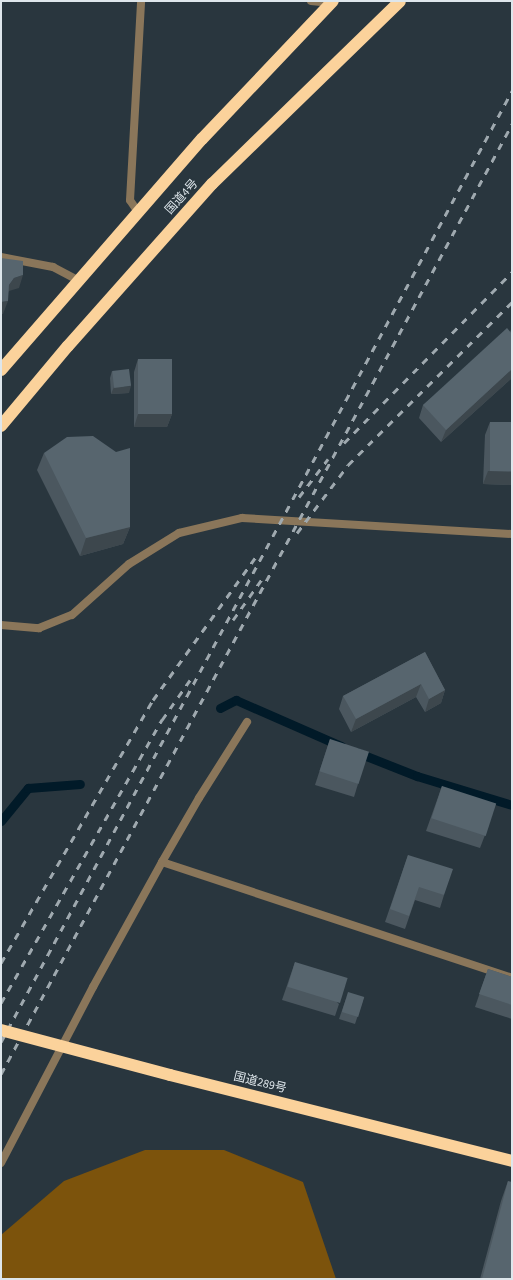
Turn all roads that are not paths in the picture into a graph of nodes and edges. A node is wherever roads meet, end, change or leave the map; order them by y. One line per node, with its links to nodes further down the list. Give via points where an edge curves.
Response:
1 (141, 1): 5 (street, via 130,200)
2 (311, 1): 4 (street)
3 (400, 1): 9 (highway, 国道4号, via 212,184 68,346)
4 (332, 2): 5 (highway, 国道4号, via 202,139)
5 (138, 212): 7 (highway, 国道4号)
6 (1, 257): 7 (street, via 53,267)
7 (79, 281): 8 (highway, 国道4号)
8 (1, 370)
9 (1, 426)
10 (512, 534): 11 (street, via 242,518 179,533 130,564 72,615 39,628)
11 (1, 625)
12 (247, 722): 13 (street)
13 (162, 862): 14 (street); 17 (street)
14 (512, 978)
15 (1, 1030): 16 (highway, 国道289号, bridge)
16 (512, 1161)
17 (1, 1163)

